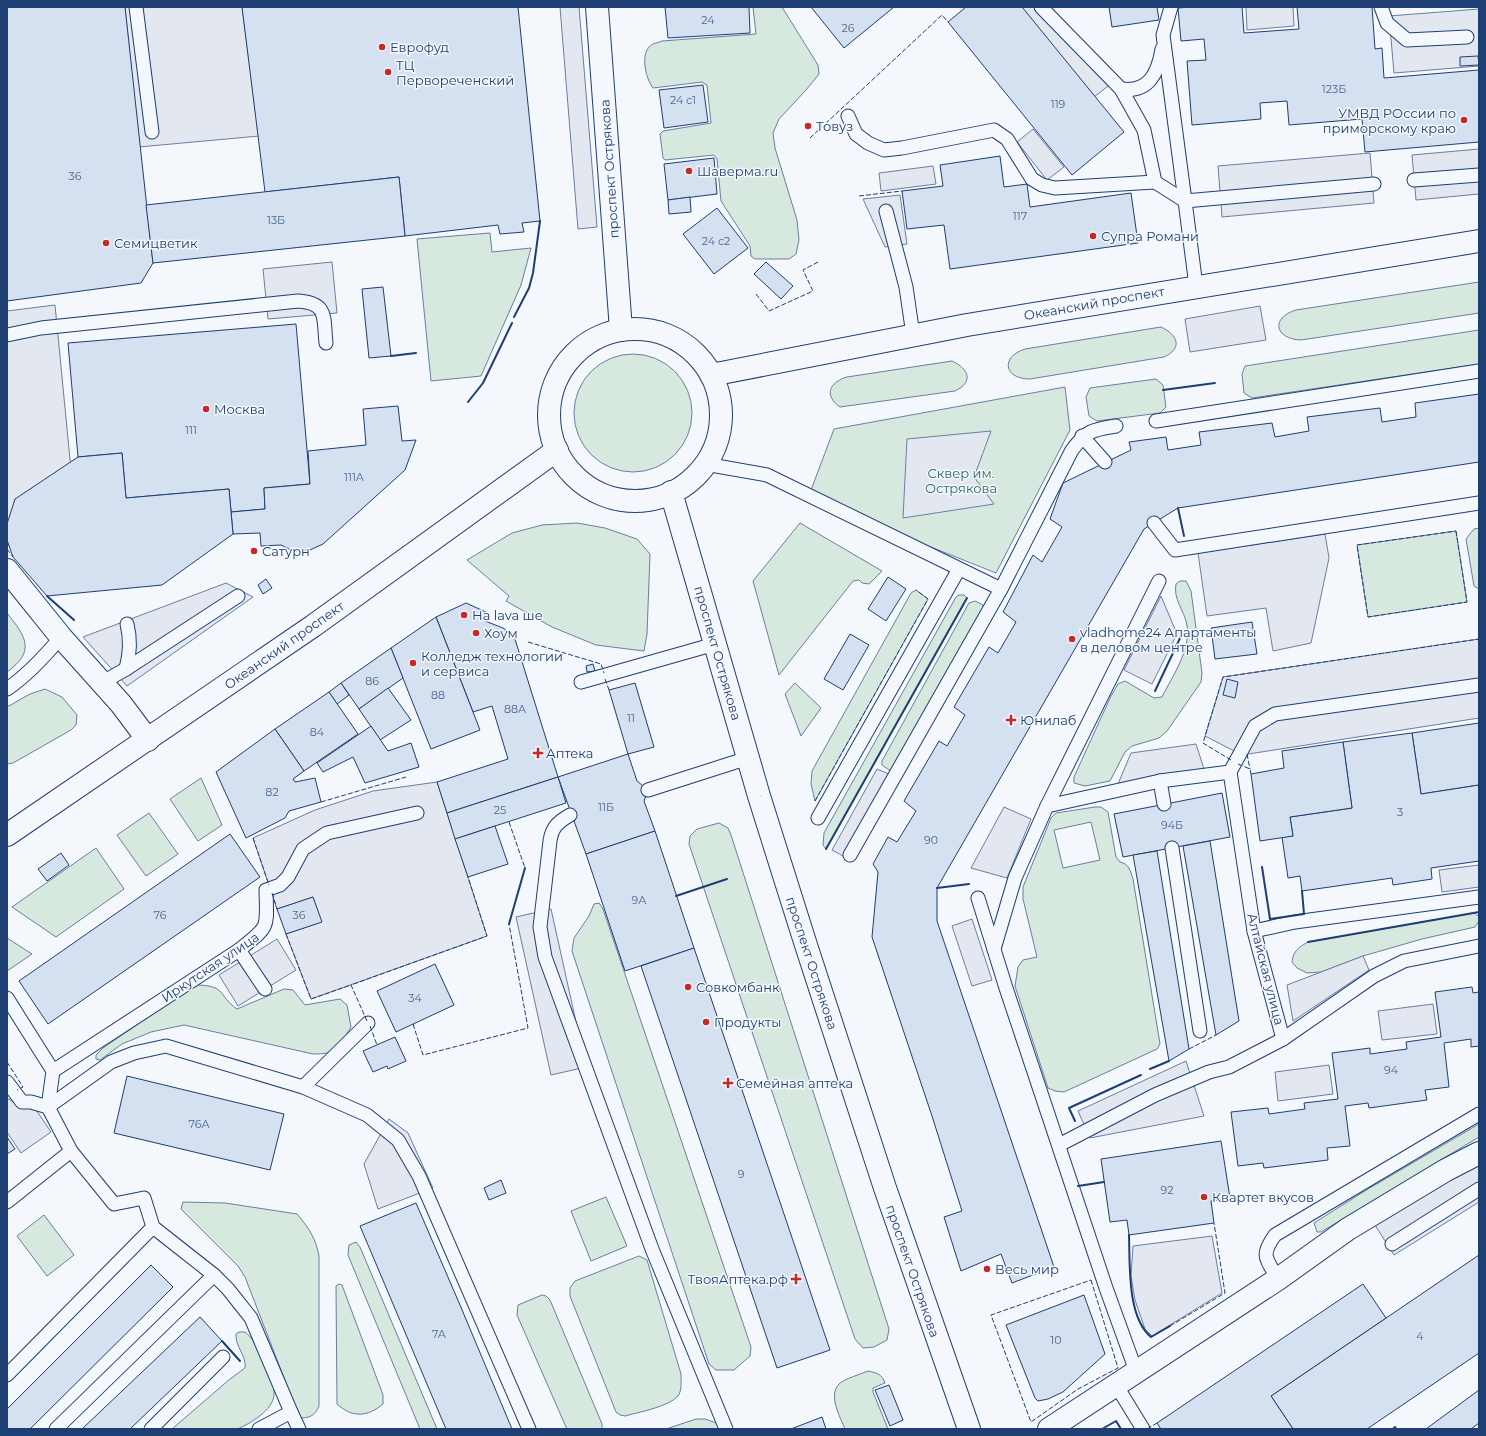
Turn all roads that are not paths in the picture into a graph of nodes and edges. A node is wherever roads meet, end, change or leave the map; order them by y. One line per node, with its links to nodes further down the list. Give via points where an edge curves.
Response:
1 (136, 7): 10 (lane)
2 (597, 7): 19 (main road, проспект Острякова)
3 (1041, 7): 8 (lane)
4 (1171, 7): 6 (lane)
5 (1381, 7): 7 (lane, via 1387,23 1407,40)
6 (1164, 35): 8 (lane, via 1156,73 1151,80 1131,91); 15 (lane)
7 (1467, 37)
8 (1121, 89): 13 (lane, via 1144,130)
9 (848, 116): 13 (lane, via 856,134 868,144 884,150 994,130 1007,139 1032,179 1054,188)
10 (152, 132)
11 (1479, 175): 12 (lane)
12 (1414, 180)
13 (1155, 182): 15 (lane)
14 (1374, 184): 15 (lane)
15 (1185, 201): 18 (lane)
16 (886, 211): 21 (lane, via 906,286)
17 (1479, 241): 18 (main road, Океанский проспект)
18 (1196, 286): 21 (main road, Океанский проспект)
19 (621, 330): 24 (main road, via 653,331 673,338 699,357); 28 (main road, via 601,336 583,347 568,362 557,379 549,410)
20 (7, 334): 22 (lane, via 41,328 298,301 312,302 319,307)
21 (913, 335): 24 (main road, Океанский проспект)
22 (326, 343)
23 (1479, 371): 25 (lane)
24 (711, 375): 30 (main road, via 719,397 720,420 716,443)
25 (1156, 421)
26 (1116, 426): 27 (lane, via 1094,430)
27 (1082, 436): 29 (lane); 37 (lane, via 1072,450)
28 (557, 450): 31 (main road, via 579,479 594,490 611,497 648,499); 47 (main road, Океанский проспект, via 313,626)
29 (1105, 462)
30 (705, 464): 31 (main road, via 690,480); 34 (lane, via 767,475)
31 (671, 492): 41 (main road, проспект Острякова)
32 (1479, 503): 33 (lane, via 1174,550)
33 (1154, 523)
34 (959, 568): 37 (lane); 56 (lane)
35 (7, 570): 40 (main road)
36 (1159, 581): 53 (lane)
37 (1001, 589): 59 (lane)
38 (238, 596): 42 (lane)
39 (127, 624): 42 (lane, via 130,633 130,655)
40 (61, 637): 43 (main road); 46 (lane, via 38,664)
41 (715, 644): 44 (lane); 48 (main road, проспект Острякова)
42 (126, 669): 43 (lane)
43 (103, 682): 47 (main road)
44 (581, 682)
45 (1479, 685): 49 (lane, via 1275,714 1255,726)
46 (7, 689)
47 (148, 740): 57 (main road, Океанский проспект)
48 (748, 758): 51 (lane); 96 (main road, проспект Острякова, via 885,1188)
49 (1230, 772): 50 (lane); 62 (lane, Алтайская улица)
50 (1160, 781): 52 (lane); 53 (lane)
51 (648, 790)
52 (1164, 804)
53 (1047, 806): 64 (lane, via 1015,878)
54 (417, 813): 65 (lane, Иркутская улица, via 327,833 303,849 288,877 280,885 266,890 268,919 263,931)
55 (570, 815): 95 (lane, via 559,821 552,830 550,841 540,927 545,957 652,1249)
56 (818, 818)
57 (7, 835)
58 (1172, 848): 69 (lane)
59 (850, 855)
60 (1479, 897): 62 (lane, via 1295,922)
61 (978, 898): 64 (lane)
62 (1254, 931): 70 (lane, Алтайская улица)
63 (1479, 946): 70 (lane, via 1404,961 1374,976)
64 (994, 949): 76 (lane)
65 (238, 950): 66 (lane); 71 (lane, Иркутская улица)
66 (265, 989)
67 (7, 998): 71 (lane)
68 (368, 1023): 73 (lane)
69 (1200, 1031)
70 (1283, 1039): 76 (lane, Алтайская улица, via 1229,1067 1209,1072 1155,1095)
71 (53, 1071): 74 (lane)
72 (7, 1082): 74 (lane, via 22,1102)
73 (303, 1087): 74 (lane, via 166,1046 134,1053 111,1062); 94 (lane, via 367,1115 398,1140 408,1154)
74 (48, 1107): 77 (lane)
75 (1479, 1114): 84 (lane, via 1275,1235 1266,1248 1266,1258)
76 (1059, 1145): 86 (lane)
77 (71, 1151): 80 (lane); 81 (lane, via 114,1204 144,1198)
78 (1479, 1153): 84 (main road, via 1348,1229)
79 (1479, 1189): 82 (lane)
80 (7, 1202)
81 (153, 1227): 83 (lane); 87 (lane)
82 (1392, 1244)
83 (214, 1275): 89 (lane, via 251,1318); 90 (lane)
84 (1278, 1279): 86 (main road)
85 (223, 1357): 91 (lane)
86 (1136, 1371): 88 (main road)
87 (7, 1375)
88 (1116, 1385): 97 (main road); 98 (lane)
89 (291, 1412): 92 (lane); 93 (lane)
90 (56, 1429)
91 (151, 1429)
92 (259, 1429)
93 (299, 1429)
94 (530, 1429)
95 (726, 1429)
96 (969, 1429)
97 (1049, 1429)
98 (1144, 1429)

